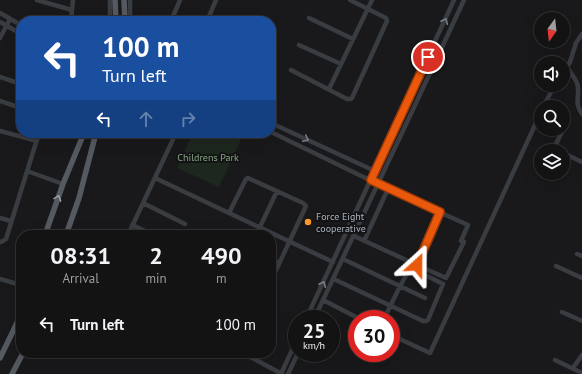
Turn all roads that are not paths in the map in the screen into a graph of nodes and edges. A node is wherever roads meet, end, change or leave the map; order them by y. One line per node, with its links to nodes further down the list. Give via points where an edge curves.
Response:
1 (37, 0): 14 (street)
2 (73, 0): 14 (street)
3 (110, 0): 17 (street)
4 (116, 0): 18 (main road)
5 (124, 0): 19 (main road)
6 (130, 0): 20 (street)
7 (180, 0): 21 (street)
8 (216, 0): 22 (street)
9 (350, 0): 13 (street)
10 (372, 0): 13 (street)
11 (454, 0): 57 (street, one-way to 11)
12 (464, 0): 58 (street)
13 (368, 9): 31 (street); 39 (street, via 386,18 387,21 352,98 347,99)
14 (72, 10): 16 (street)
15 (0, 13): 24 (street)
16 (71, 16)
17 (110, 16)
18 (116, 16)
19 (125, 16)
20 (130, 16)
21 (173, 16)
22 (208, 16)
23 (309, 18): 31 (street)
24 (10, 19): 26 (street); 27 (street)
25 (0, 22): 27 (street)
26 (16, 22)
27 (6, 26): 28 (street); 30 (street)
28 (16, 31)
29 (582, 34): 33 (street)
30 (0, 38)
31 (353, 39): 34 (street)
32 (299, 45): 34 (street)
33 (570, 62)
34 (341, 64): 39 (street)
35 (292, 70): 39 (street)
36 (570, 72): 42 (street, via 576,82 578,108)
37 (0, 77): 38 (street)
38 (16, 82)
39 (329, 89)
40 (0, 101): 41 (street)
41 (16, 106)
42 (582, 114)
43 (276, 125): 57 (street, one-way to 57)
44 (534, 127): 107 (street, via 430,353)
45 (0, 131): 47 (street)
46 (276, 134): 60 (street)
47 (16, 135)
48 (26, 138): 53 (street)
49 (38, 138): 53 (street)
50 (82, 138): 61 (main road)
51 (95, 138): 76 (main road)
52 (174, 138): 59 (street)
53 (37, 141): 56 (street)
54 (570, 156): 55 (street)
55 (581, 160)
56 (27, 171): 61 (street); 71 (street)
57 (375, 171): 58 (street); 60 (street)
58 (383, 174): 62 (street)
59 (155, 178): 65 (street); 68 (street)
60 (371, 180): 62 (street); 87 (street)
61 (63, 184): 75 (main road, one-way to 61)
62 (378, 184): 63 (street); 66 (street)
63 (388, 189): 67 (street); 69 (street)
64 (277, 191): 68 (street, via 248,178); 74 (street); 84 (street, via 306,206)
65 (143, 203): 72 (street); 73 (street)
66 (366, 211): 69 (street); 81 (street)
67 (440, 212): 89 (street); 89 (street, via 468,224 461,240 464,242 446,278)
68 (229, 213): 74 (street)
69 (376, 216): 82 (street)
70 (0, 218): 71 (street)
71 (11, 221): 83 (street, via 6,239)
72 (185, 224)
73 (132, 225): 77 (street); 78 (street)
74 (260, 227): 79 (street)
75 (47, 230)
76 (68, 230)
77 (130, 230)
78 (143, 230)
79 (266, 230)
80 (276, 235): 84 (street)
81 (354, 236): 82 (street); 85 (street)
82 (364, 241): 89 (street)
83 (0, 242)
84 (290, 242): 87 (street); 88 (street)
85 (343, 259): 94 (street); 96 (street)
86 (276, 262): 88 (street)
87 (333, 262): 100 (street, one-way to 87)
88 (279, 263): 91 (street)
89 (417, 265)
90 (556, 266): 92 (street)
91 (276, 270)
92 (582, 278)
93 (0, 279): 95 (street)
94 (334, 279): 98 (street); 99 (street)
95 (16, 284)
96 (400, 287): 97 (street); 99 (street); 99 (street, via 409,271 413,269 443,284 426,321)
97 (425, 298)
98 (324, 300): 101 (street); 104 (street)
99 (391, 306): 102 (street)
100 (310, 310)
101 (319, 310)
102 (389, 310)
103 (562, 312): 105 (street)
104 (348, 313)
105 (582, 321)
106 (16, 325): 109 (main road)
107 (400, 339)
108 (582, 355): 115 (street)
109 (0, 358)
110 (20, 358): 117 (main road)
111 (251, 358): 118 (street)
112 (288, 359): 118 (street)
113 (555, 360): 115 (street)
114 (294, 362): 119 (street)
115 (573, 368): 116 (street)
116 (579, 372)
117 (12, 374)
118 (281, 374)
119 (288, 374)

